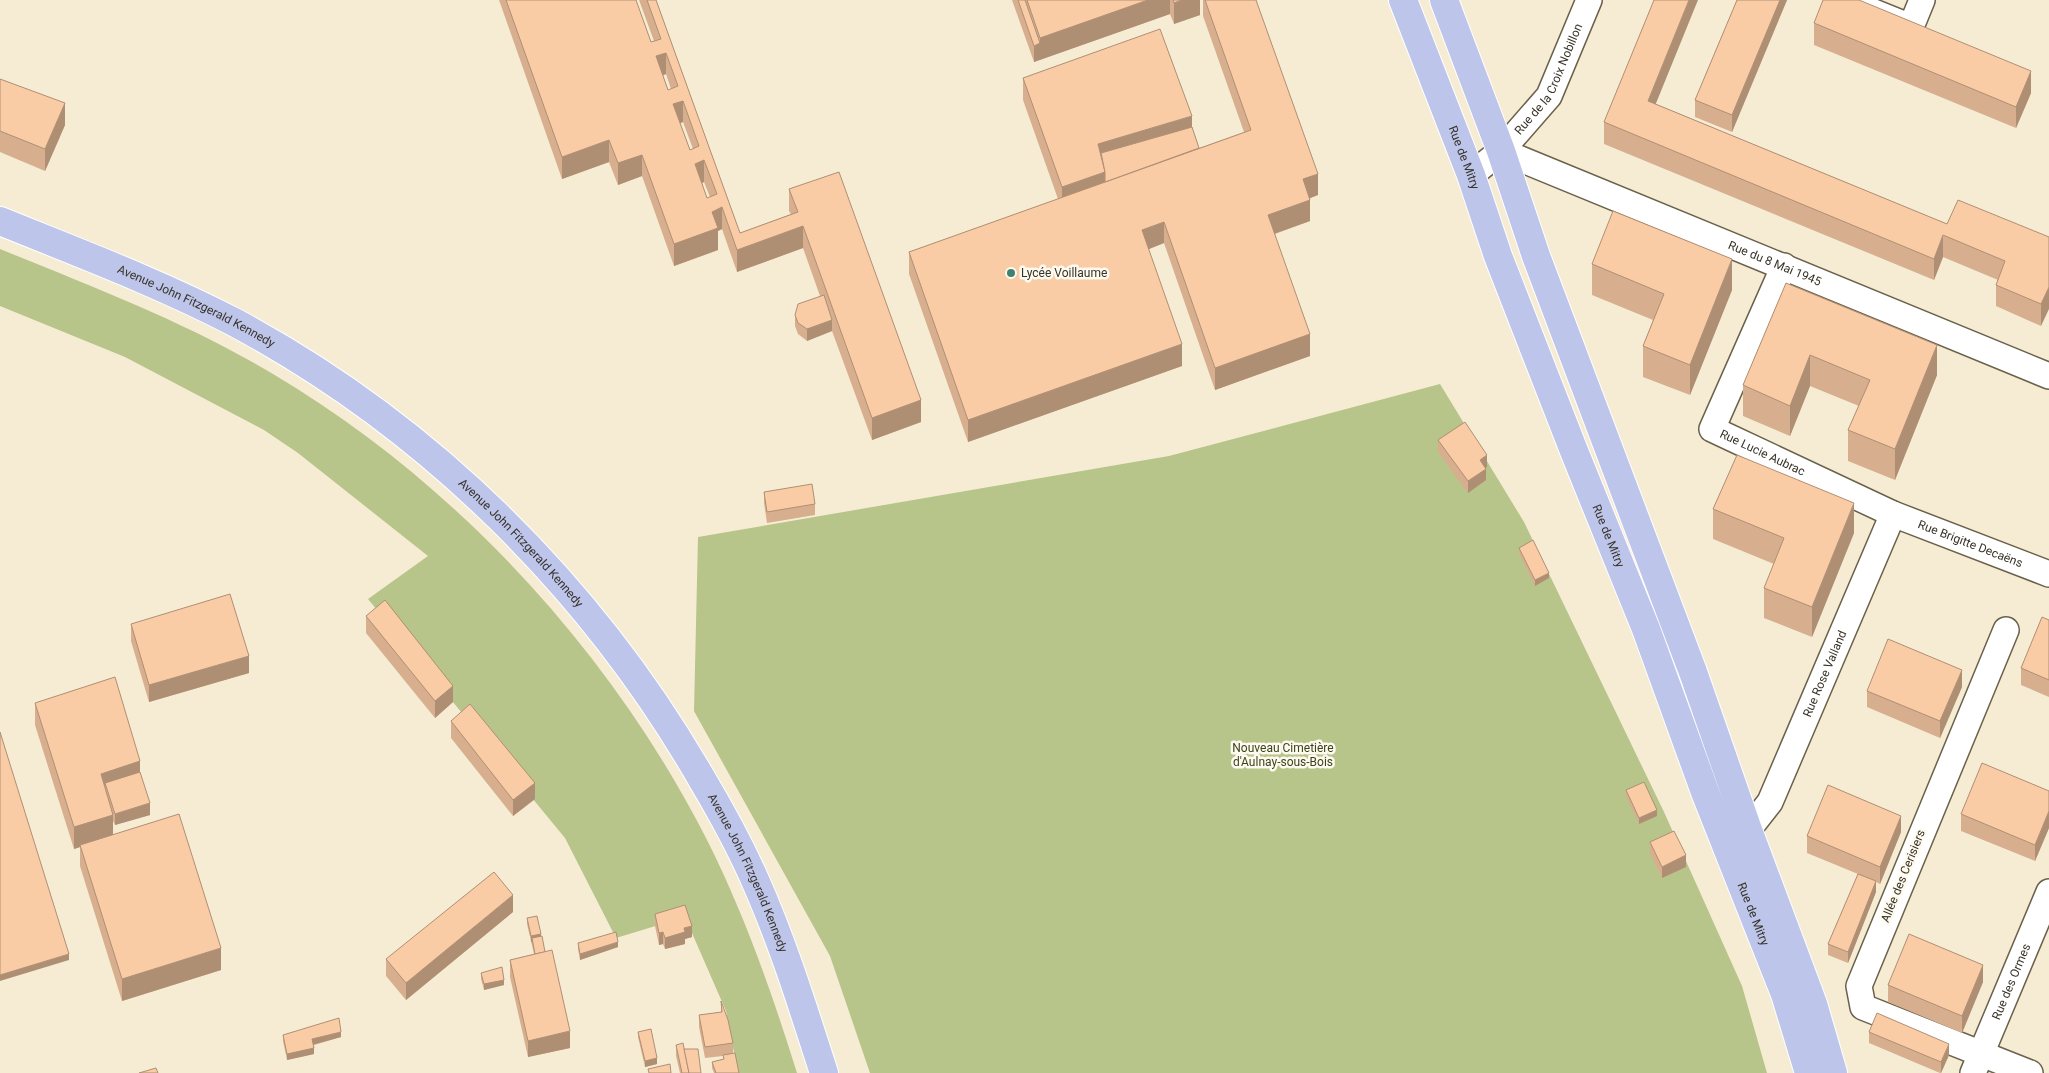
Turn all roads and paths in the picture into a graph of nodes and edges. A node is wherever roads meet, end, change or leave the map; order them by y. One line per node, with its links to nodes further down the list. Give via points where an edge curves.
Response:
1 (1403, 0): 7 (main road, Rue de Mitry)
2 (1444, 0): 6 (main road, Rue de Mitry)
3 (1589, 0): 6 (street, Rue de la Croix Nobillon, via 1549,96)
4 (1844, 0): 5 (street, via 1911,27)
5 (1922, 0)
6 (1501, 151): 7 (street, Rue de la Croix Nobillon); 9 (street, Rue du 8 Mai 1945); 14 (main road, Rue de Mitry, via 1536,256 1693,672)
7 (1471, 175): 18 (main road, Rue de Mitry, via 1498,256 1646,629 1705,792 1785,994)
8 (0, 221): 17 (main road, Avenue John Fitzgerald Kennedy, via 191,301 237,324 327,379 418,444 501,518 542,560 596,622 659,708 728,824 773,923)
9 (1784, 266): 10 (street, Rue du 8 Mai 1945); 11 (street, Rue Lucie Aubrac, via 1712,429)
10 (2049, 376)
11 (1893, 514): 12 (street, Rue Brigitte Decaëns); 14 (street, Rue Rose Valland, via 1770,802)
12 (2049, 574)
13 (2006, 630): 16 (street, Allée des Cerisiers, via 1859,986 1864,1007)
14 (1748, 830): 19 (main road, Rue de Mitry, via 1813,1004)
15 (2049, 892): 16 (street, Rue des Ormes)
16 (1978, 1063): 20 (street)
17 (824, 1073)
18 (1810, 1073)
19 (1833, 1073)
20 (2030, 1073)

